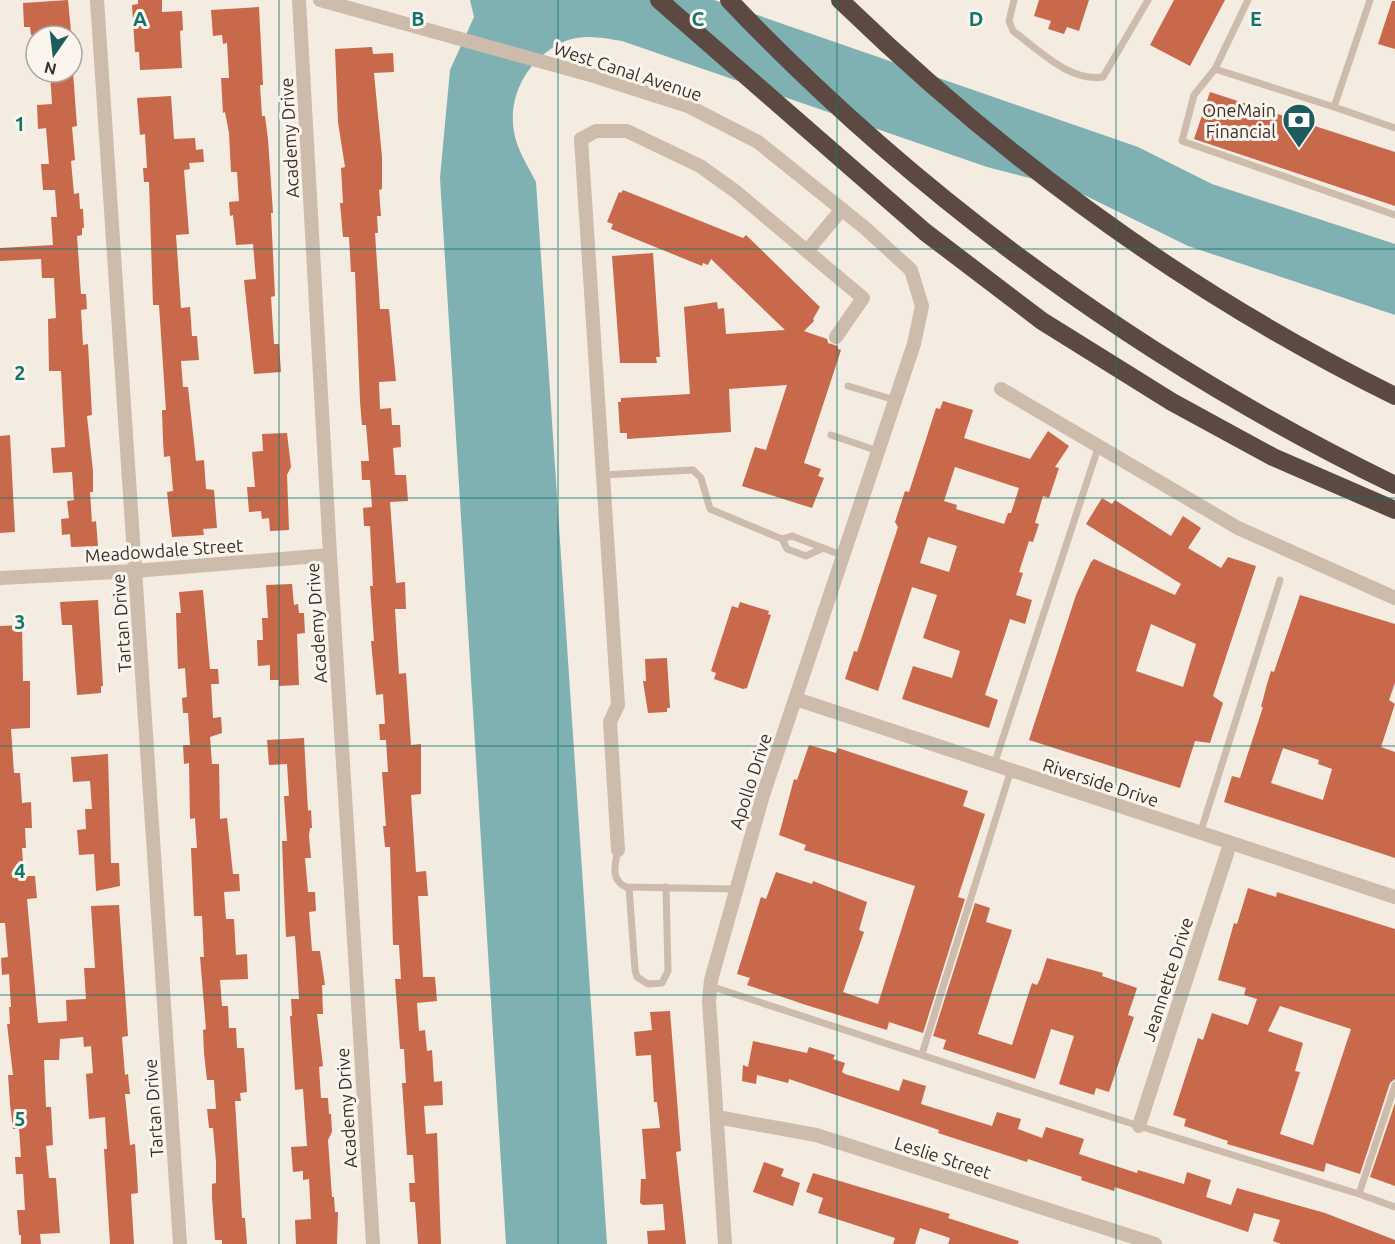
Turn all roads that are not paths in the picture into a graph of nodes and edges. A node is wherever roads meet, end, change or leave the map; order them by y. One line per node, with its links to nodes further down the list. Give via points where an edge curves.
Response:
1 (97, 0): 33 (street, Tartan Drive)
2 (299, 0): 31 (street, Academy Drive)
3 (320, 0): 14 (street, West Canal Avenue, via 688,106 758,142)
4 (659, 0): 28 (highway, via 925,232 1042,321 1172,402 1273,457)
5 (729, 0): 27 (highway, via 870,134 957,208 1059,285 1206,384)
6 (840, 0): 21 (highway, via 977,125 1106,223 1271,330)
7 (1014, 0): 8 (lane, via 1009,21 1013,31 1069,71 1090,79 1103,77)
8 (1148, 0)
9 (1248, 0): 11 (lane)
10 (1370, 0): 12 (lane)
11 (1215, 69): 12 (lane); 15 (lane, via 1194,95 1182,141)
12 (1334, 107): 13 (lane)
13 (1395, 128)
14 (842, 209): 16 (street); 18 (street, West Canal Avenue, via 911,270 922,306)
15 (1395, 215)
16 (807, 251): 17 (street, via 863,298); 26 (street, via 700,166 627,131 596,131 581,139)
17 (836, 337)
18 (914, 344): 22 (street, Apollo Drive)
19 (848, 386): 22 (lane)
20 (1001, 388): 24 (street)
21 (1395, 396)
22 (895, 400): 25 (street, Apollo Drive)
23 (831, 435): 25 (lane)
24 (1099, 446): 36 (street, via 1238,528); 38 (lane)
25 (878, 451): 32 (street, Apollo Drive)
26 (603, 475): 29 (lane, via 693,470 701,478 710,509); 42 (street, via 618,705 610,722)
27 (1395, 486)
28 (1395, 510)
29 (782, 539): 30 (lane, via 792,536); 30 (lane, via 787,549 806,556)
30 (821, 549): 32 (lane)
31 (330, 555): 33 (street, Meadowdale Street); 55 (street, Academy Drive)
32 (844, 556): 37 (street, Apollo Drive)
33 (135, 571): 34 (street, Meadowdale Street); 54 (street, Tartan Drive)
34 (0, 578)
35 (1280, 580): 40 (lane)
36 (1395, 598)
37 (796, 699): 38 (street, Riverside Drive); 45 (street, Apollo Drive)
38 (994, 765): 39 (street, Riverside Drive)
39 (1011, 770): 40 (street, Riverside Drive); 48 (lane)
40 (1200, 834): 41 (street, Riverside Drive)
41 (1230, 844): 46 (street, Riverside Drive); 51 (street, Jeannette Drive)
42 (618, 850): 43 (lane, via 614,874 620,885)
43 (629, 887): 44 (lane); 44 (lane, via 635,969 637,977 648,984 662,983 668,971)
44 (666, 887): 45 (lane)
45 (736, 889): 47 (street, Apollo Drive)
46 (1395, 897)
47 (710, 986): 48 (lane); 50 (street, Apollo Drive)
48 (922, 1054): 51 (lane)
49 (1395, 1086): 52 (lane)
50 (717, 1117): 56 (street, Apollo Drive); 57 (street, Leslie Street, via 816,1135)
51 (1138, 1126): 52 (lane)
52 (1359, 1194): 53 (lane)
53 (1395, 1207)
54 (180, 1244)
55 (373, 1244)
56 (725, 1244)
57 (1155, 1244)

